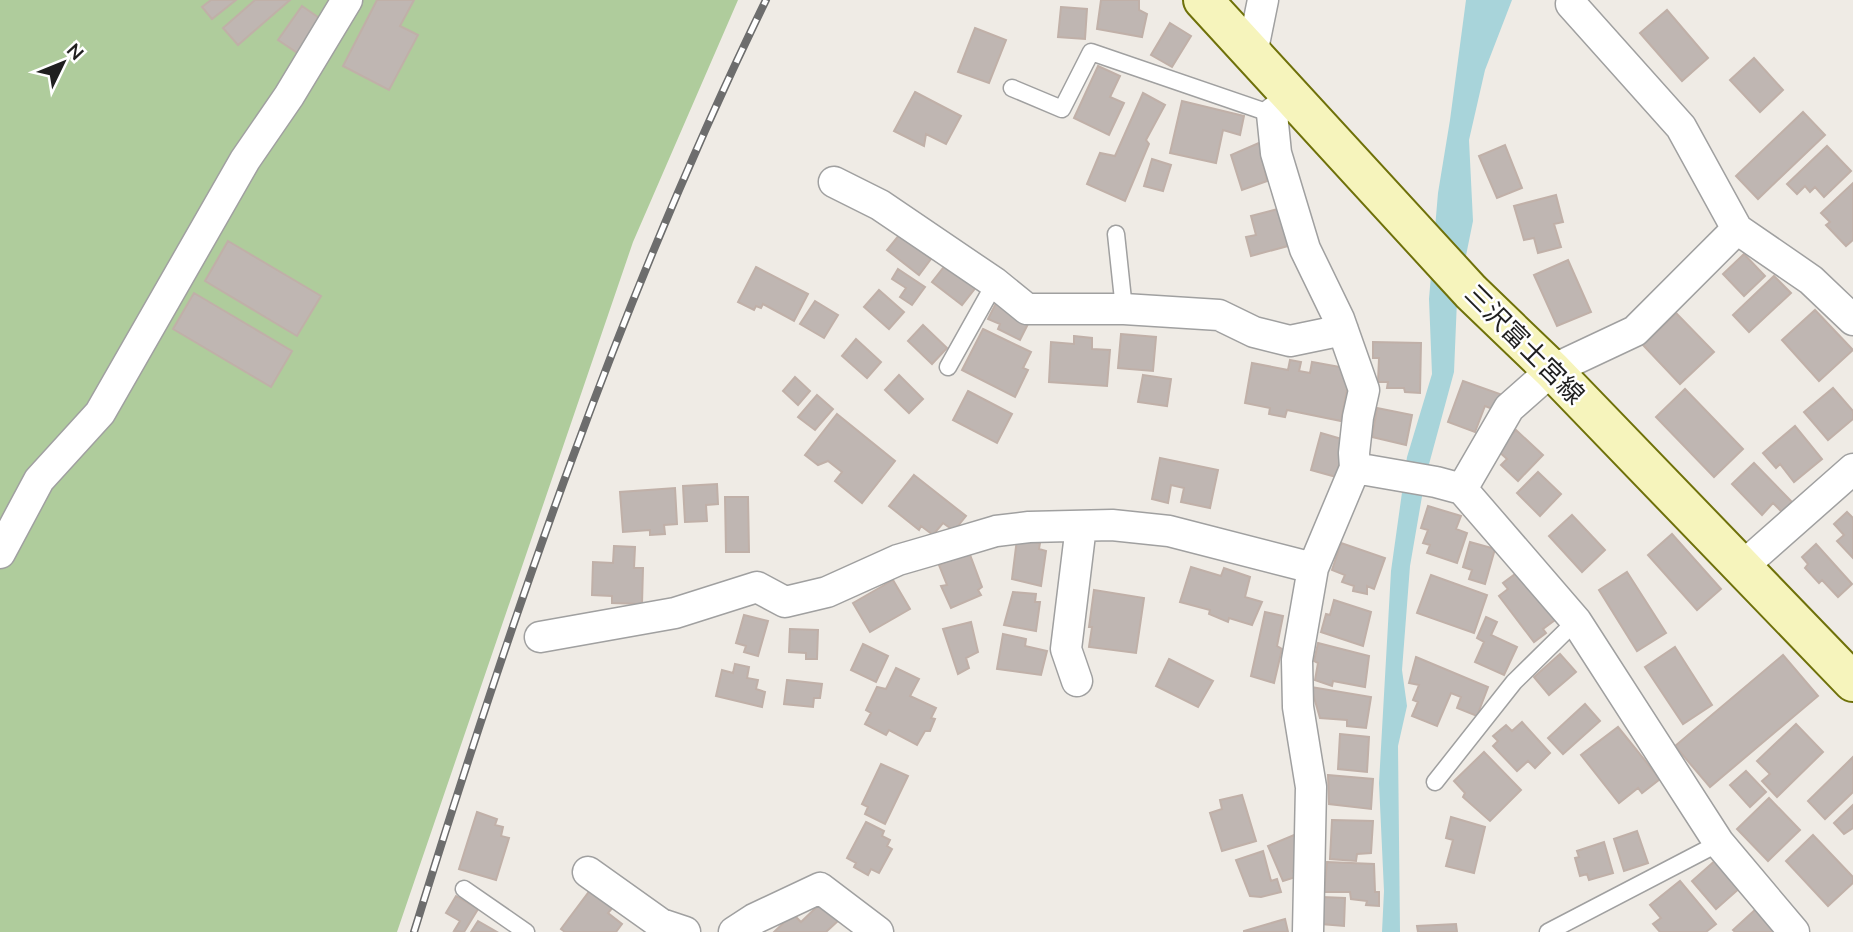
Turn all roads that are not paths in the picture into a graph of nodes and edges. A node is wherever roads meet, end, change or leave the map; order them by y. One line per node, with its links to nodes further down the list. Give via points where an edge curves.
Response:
1 (347, 0): 21 (street, via 245,160 100,413 39,480)
2 (1203, 0): 5 (main road, 三沢富士宮線)
3 (1263, 0): 5 (street)
4 (1571, 4): 9 (street, via 1681,127)
5 (1252, 54): 7 (main road, 三沢富士宮線)
6 (1012, 88): 7 (lane, via 1062,109 1091,52)
7 (1282, 106): 14 (street, via 1276,153 1305,249); 16 (main road, 三沢富士宮線)
8 (834, 182): 11 (street, via 880,205)
9 (1737, 229): 13 (street, via 1811,280); 16 (street, via 1635,331)
10 (1116, 234): 12 (lane)
11 (995, 283): 12 (street, via 1027,309); 15 (lane)
12 (1124, 309): 14 (street, via 1219,315 1254,332 1290,341)
13 (1853, 320)
14 (1343, 330): 17 (street, via 1364,390)
15 (948, 367)
16 (1552, 370): 19 (street, via 1509,408); 22 (main road, 三沢富士宮線)
17 (1355, 468): 19 (street); 23 (street)
18 (1853, 469): 22 (street)
19 (1449, 486): 24 (street)
20 (1081, 526): 23 (street, via 1169,531); 25 (street, via 996,531 898,560 827,592 785,602 757,587 675,613); 26 (street, via 1066,649)
21 (0, 553)
22 (1742, 567): 27 (main road, 三沢富士宮線)
23 (1313, 568): 36 (street, via 1297,660 1298,707 1311,787)
24 (1577, 621): 28 (lane, via 1514,682); 29 (street)
25 (540, 636)
26 (1077, 681)
27 (1853, 682)
28 (1435, 782)
29 (1719, 844): 37 (lane); 38 (street)
30 (588, 872): 32 (street)
31 (464, 889): 33 (lane)
32 (666, 929)
33 (526, 932)
34 (734, 932): 35 (street, via 820,888)
35 (878, 932)
36 (1308, 932)
37 (1548, 932)
38 (1794, 932)

